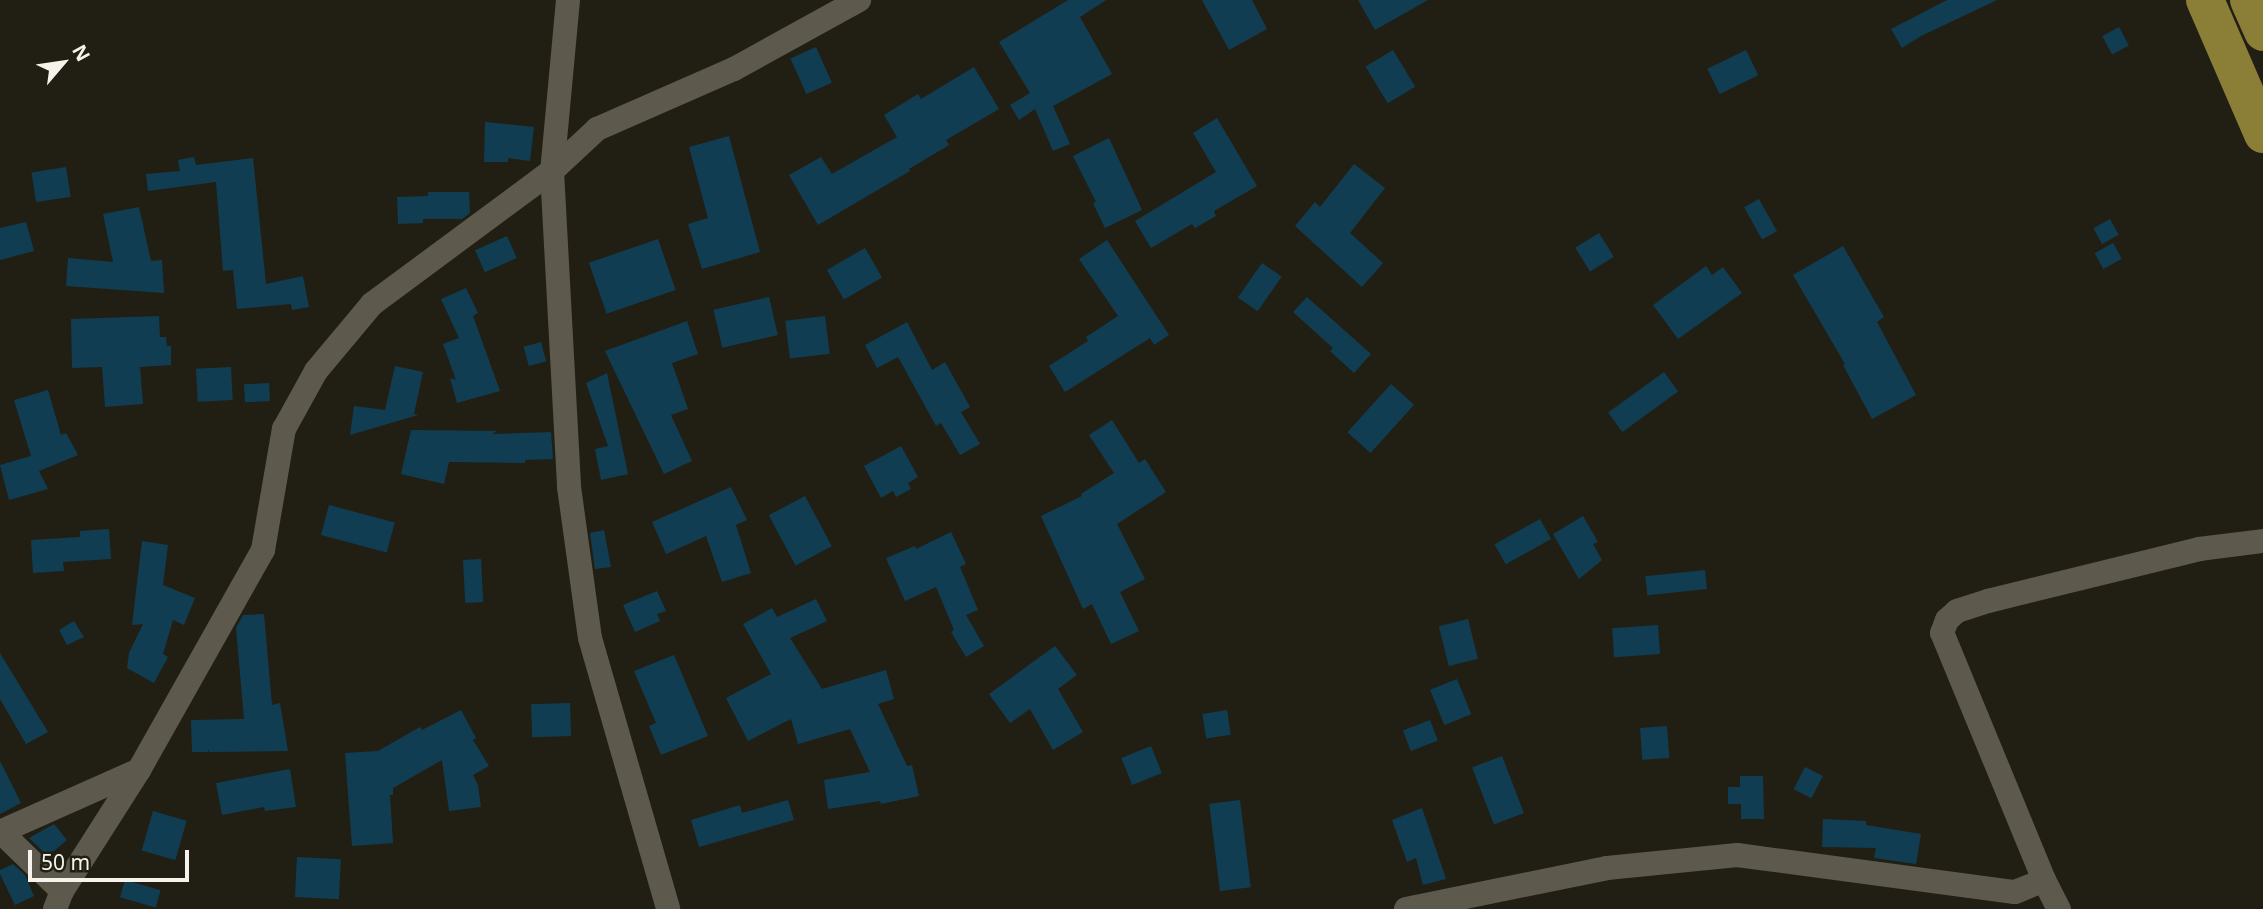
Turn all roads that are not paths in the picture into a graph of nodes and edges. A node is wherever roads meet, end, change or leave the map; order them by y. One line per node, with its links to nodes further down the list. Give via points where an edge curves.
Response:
1 (568, 0): 7 (street)
2 (859, 0): 7 (street, via 734,69 597,128)
3 (2205, 0): 6 (main road)
4 (2249, 0): 5 (main road)
5 (2263, 32)
6 (2263, 134)
7 (552, 171): 9 (street, via 372,304 316,371 284,429 263,550); 13 (street, via 569,487 590,638)
8 (2263, 541): 11 (street, via 2199,549 1988,601 1957,611 1947,620 1942,632)
9 (139, 771): 10 (street); 12 (street)
10 (1, 832): 12 (street)
11 (2044, 880): 14 (street, via 2015,892 1737,855 1607,868); 15 (street)
12 (59, 900)
13 (668, 909)
14 (1406, 909)
15 (2059, 909)

